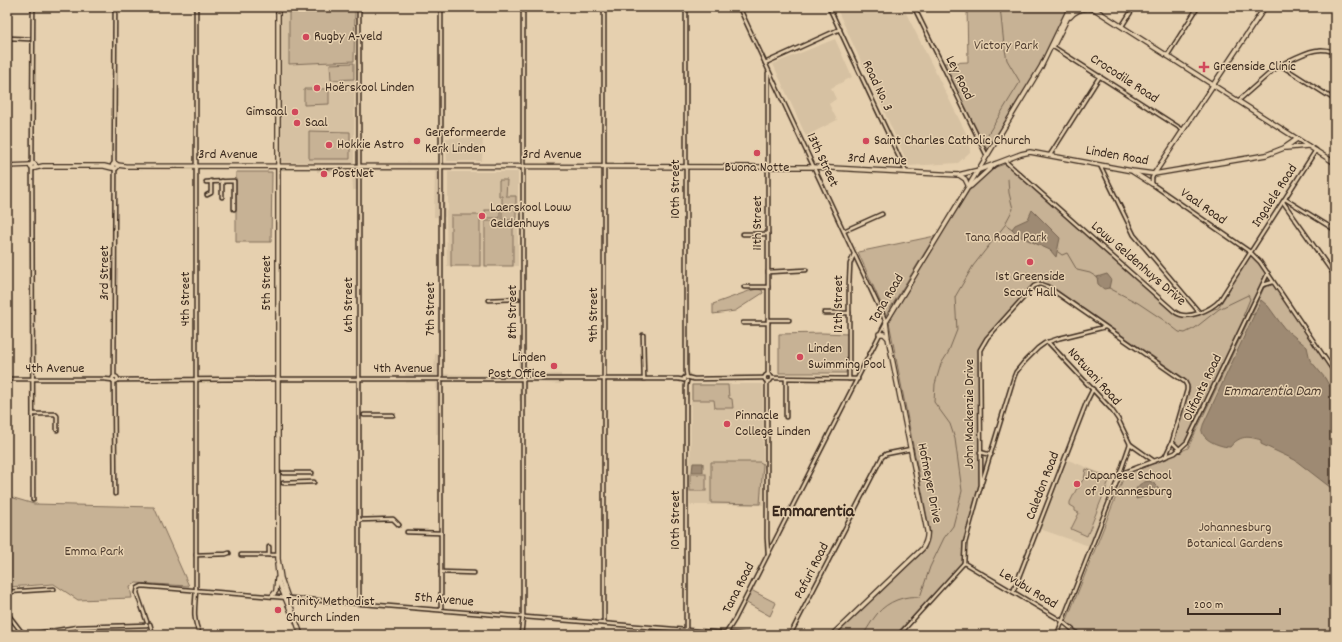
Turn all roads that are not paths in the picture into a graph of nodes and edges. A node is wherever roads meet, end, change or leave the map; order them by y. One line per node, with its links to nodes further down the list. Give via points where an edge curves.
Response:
1 (33, 7): 48 (street)
2 (115, 7): 49 (street, 3rd Street)
3 (196, 7): 50 (street, 4th Street)
4 (278, 7): 51 (main road, 5th Street)
5 (360, 7): 56 (street, 6th Street)
6 (440, 7): 57 (street, 7th Street)
7 (523, 7): 52 (street, 8th Street)
8 (604, 7): 53 (street, 9th Street)
9 (686, 7): 54 (street, 10th Street)
10 (740, 7): 27 (street, 13th Street)
11 (829, 7): 21 (street, Road No. 3)
12 (914, 7): 42 (street, Ley Road)
13 (1070, 7): 24 (main road, Tana Road)
14 (1073, 7): 19 (main road, Tana Road)
15 (1134, 7): 20 (street)
16 (1198, 7): 26 (street)
17 (1265, 7): 33 (main road)
18 (1092, 8): 19 (main road, via 1080,9); 20 (main road)
19 (1067, 20): 24 (main road, Tana Road)
20 (1122, 26): 26 (main road)
21 (840, 29): 27 (street); 61 (street, Road No. 3)
22 (9, 38): 23 (street)
23 (29, 39)
24 (1052, 47): 32 (street, Crocodile Road); 42 (main road, Tana Road)
25 (1335, 52): 28 (street, via 1316,50)
26 (1167, 56): 33 (main road)
27 (765, 63): 30 (street, 13th Street)
28 (1280, 65): 29 (street); 34 (street)
29 (1275, 69)
30 (768, 70): 55 (street, 11th Street); 58 (street, 13th Street)
31 (1271, 72): 35 (street)
32 (1100, 76): 36 (street, Crocodile Road); 41 (street)
33 (1213, 85): 35 (main road); 36 (main road)
34 (1335, 100)
35 (1238, 101): 37 (main road)
36 (1183, 130): 62 (main road)
37 (1297, 139): 38 (main road); 39 (main road, Linden Road)
38 (1309, 146): 39 (main road); 40 (main road)
39 (1284, 148): 62 (main road, Linden Road, via 1266,155)
40 (1316, 150): 44 (main road); 71 (street, Ingalele Road)
41 (1050, 155): 43 (main road, Linden Road, via 1028,152); 46 (main road, Linden Road)
42 (987, 157): 45 (main road, via 988,162); 59 (main road, Tana Road)
43 (1005, 161): 45 (main road, Linden Road); 90 (street, Louw Geldenhuys Drive, via 1177,313 1184,316)
44 (1335, 163)
45 (994, 164): 59 (main road, Linden Road); 68 (main road)
46 (1100, 165): 60 (main road, Linden Road); 90 (street, via 1134,235)
47 (7, 166): 48 (main road, 3rd Avenue)
48 (33, 166): 49 (main road, 3rd Avenue); 108 (street)
49 (115, 166): 50 (main road, 3rd Avenue); 109 (street, 3rd Street)
50 (196, 166): 51 (main road, 3rd Avenue); 119 (street, 4th Street)
51 (278, 166): 56 (main road, 3rd Avenue); 110 (main road, 5th Street)
52 (523, 166): 53 (main road, 3rd Avenue); 57 (main road, 3rd Avenue); 113 (street, 8th Street)
53 (604, 166): 54 (main road, 3rd Avenue); 114 (street, 9th Street)
54 (686, 166): 55 (main road, 3rd Avenue); 116 (street, 10th Street)
55 (768, 166): 58 (main road, 3rd Avenue); 77 (street, 11th Street)
56 (359, 167): 57 (main road, 3rd Avenue); 111 (street, 6th Street)
57 (441, 167): 112 (street, 7th Street)
58 (814, 167): 61 (main road, 3rd Avenue); 75 (street, 13th Street)
59 (979, 170): 63 (main road, 3rd Avenue); 68 (main road, Tana Road)
60 (1132, 171): 62 (main road, Linden Road); 67 (main road)
61 (906, 172): 63 (main road, 3rd Avenue)
62 (1154, 174): 67 (street)
63 (958, 175): 68 (main road, via 966,180)
64 (222, 181): 66 (street); 70 (street); 72 (street, via 234,181)
65 (206, 182): 66 (street)
66 (211, 182): 69 (street, via 211,193)
67 (1152, 184): 78 (street, Vaal Road)
68 (968, 188): 95 (main road, Tana Road)
69 (207, 195)
70 (222, 197)
71 (1284, 200): 74 (street); 78 (street, Ingalele Road); 83 (street)
72 (234, 209)
73 (882, 214): 75 (street)
74 (1335, 230)
75 (844, 231): 79 (street, 13th Street)
76 (744, 234): 77 (street)
77 (768, 234): 81 (street, 11th Street)
78 (1250, 252): 82 (street); 90 (street, Louw Geldenhuys Drive, via 1216,305)
79 (854, 253): 92 (street, 12th Street, via 850,266); 95 (street, 13th Street)
80 (806, 270): 81 (street)
81 (768, 272): 87 (street, 11th Street)
82 (1268, 273): 84 (street); 85 (street, Olifants Road)
83 (1335, 276)
84 (1274, 282): 85 (street); 102 (street)
85 (1263, 285): 130 (street, Olifants Road, via 1190,438)
86 (744, 287): 87 (street)
87 (768, 287): 94 (street, 11th Street)
88 (489, 300): 89 (street)
89 (518, 300)
90 (1199, 312)
91 (824, 313): 92 (street)
92 (849, 313): 118 (street, 12th Street)
93 (789, 320): 94 (street)
94 (768, 322): 96 (street); 103 (street, 11th Street)
95 (886, 322): 98 (street, Tana Road); 100 (main road, Hofmeyer Drive)
96 (744, 323)
97 (1106, 327): 101 (street); 127 (street, John Mackenzie Drive, via 1180,378 1186,385 1187,390); 131 (street, John Mackenzie Drive, via 1048,287 1039,284 1032,288 987,338 980,350)
98 (879, 334): 100 (main road, via 884,334); 106 (street, Tana Road)
99 (643, 335): 115 (street)
100 (888, 338): 129 (main road, Hofmeyer Drive)
101 (1048, 342): 121 (street, Notwani Road); 132 (street, via 1038,348 1015,374)
102 (1334, 371)
103 (768, 375): 104 (street); 105 (street)
104 (764, 378): 116 (street, 4th Avenue); 120 (street)
105 (771, 378): 117 (street); 120 (street)
106 (858, 378): 118 (street); 149 (street, Tana Road)
107 (7, 379): 108 (street, 4th Avenue)
108 (33, 379): 109 (street, 4th Avenue); 122 (street)
109 (115, 379): 119 (street, 4th Avenue); 141 (street, 3rd Street)
110 (278, 379): 111 (street, 4th Avenue); 119 (street, 4th Avenue); 153 (main road, 5th Street)
111 (359, 379): 112 (street, 4th Avenue); 143 (street, 6th Street)
112 (441, 379): 113 (street, 4th Avenue); 146 (street, 7th Street)
113 (523, 379): 114 (street, 4th Avenue); 167 (street, 8th Street)
114 (604, 379): 115 (street, 4th Avenue); 169 (street, 9th Street)
115 (644, 379): 116 (street, 4th Avenue)
116 (686, 379): 171 (street, 10th Street)
117 (786, 379): 118 (street); 125 (street)
118 (849, 379)
119 (196, 380): 150 (street, 4th Street)
120 (767, 382): 149 (street)
121 (1093, 389): 128 (street, Notwani Road, via 1115,414); 161 (street, Caledon Road)
122 (33, 414): 126 (street, via 55,414); 142 (street)
123 (393, 414): 124 (street)
124 (364, 415)
125 (786, 417)
126 (57, 430)
127 (1172, 442): 130 (street); 133 (street, John Mackenzie Drive)
128 (1130, 444): 134 (street, Notwani Road); 137 (street)
129 (911, 449): 181 (street, Pafuri Road, via 882,457); 182 (main road, Hofmeyer Drive, via 927,531 926,543)
130 (1180, 450): 133 (street, Olifants Road)
131 (980, 452): 132 (street); 140 (street, John Mackenzie Drive)
132 (991, 455): 140 (street)
133 (1165, 457): 134 (street, Olifants Road)
134 (1154, 461): 137 (street, Olifants Road)
135 (283, 473): 136 (street)
136 (312, 473)
137 (1120, 474): 168 (street)
138 (314, 482): 139 (street)
139 (283, 483)
140 (981, 485): 154 (street, John Mackenzie Drive, via 965,543)
141 (115, 494)
142 (33, 500)
143 (359, 520): 144 (street, via 393,520); 164 (street, 6th Street)
144 (399, 525)
145 (407, 532): 146 (street)
146 (441, 533): 155 (street, 7th Street)
147 (269, 547): 152 (street)
148 (229, 553): 150 (street)
149 (768, 554): 173 (street, Tana Road)
150 (196, 555): 159 (street, 4th Street)
151 (241, 555): 152 (street)
152 (269, 555): 153 (street)
153 (278, 557): 157 (main road, 5th Street); 163 (main road, 5th Street)
154 (964, 563): 161 (street, Levubu Road); 183 (street)
155 (441, 572): 156 (street); 165 (street, 7th Street)
156 (474, 572)
157 (278, 578): 162 (main road, via 276,592); 163 (main road, 5th Street)
158 (54, 589): 160 (street)
159 (196, 590): 162 (street, 5th Avenue); 170 (street, 5th Avenue, via 139,587 137,593); 177 (street, 4th Street, via 194,619)
160 (7, 592)
161 (1013, 592): 168 (street, Levubu Road)
162 (272, 596): 163 (street, 5th Avenue)
163 (286, 597): 164 (street, 5th Avenue); 178 (main road)
164 (359, 603): 165 (street, 5th Avenue)
165 (441, 610): 167 (street, 5th Avenue)
166 (7, 613): 174 (street)
167 (523, 617): 169 (street, 5th Avenue); 179 (street, 8th Street)
168 (1062, 621): 184 (street); 185 (street, Levubu Road)
169 (604, 623): 171 (street, 5th Avenue)
170 (148, 624): 172 (street, via 78,627); 176 (street)
171 (686, 630): 173 (street, 5th Avenue)
172 (51, 631): 174 (street); 175 (street)
173 (726, 634): 180 (street, 5th Avenue)
174 (26, 635)
175 (56, 635)
176 (153, 635)
177 (200, 635)
178 (301, 635)
179 (521, 635)
180 (747, 635)
181 (790, 635)
182 (832, 635)
183 (899, 635)
184 (1056, 635)
185 (1079, 635)

